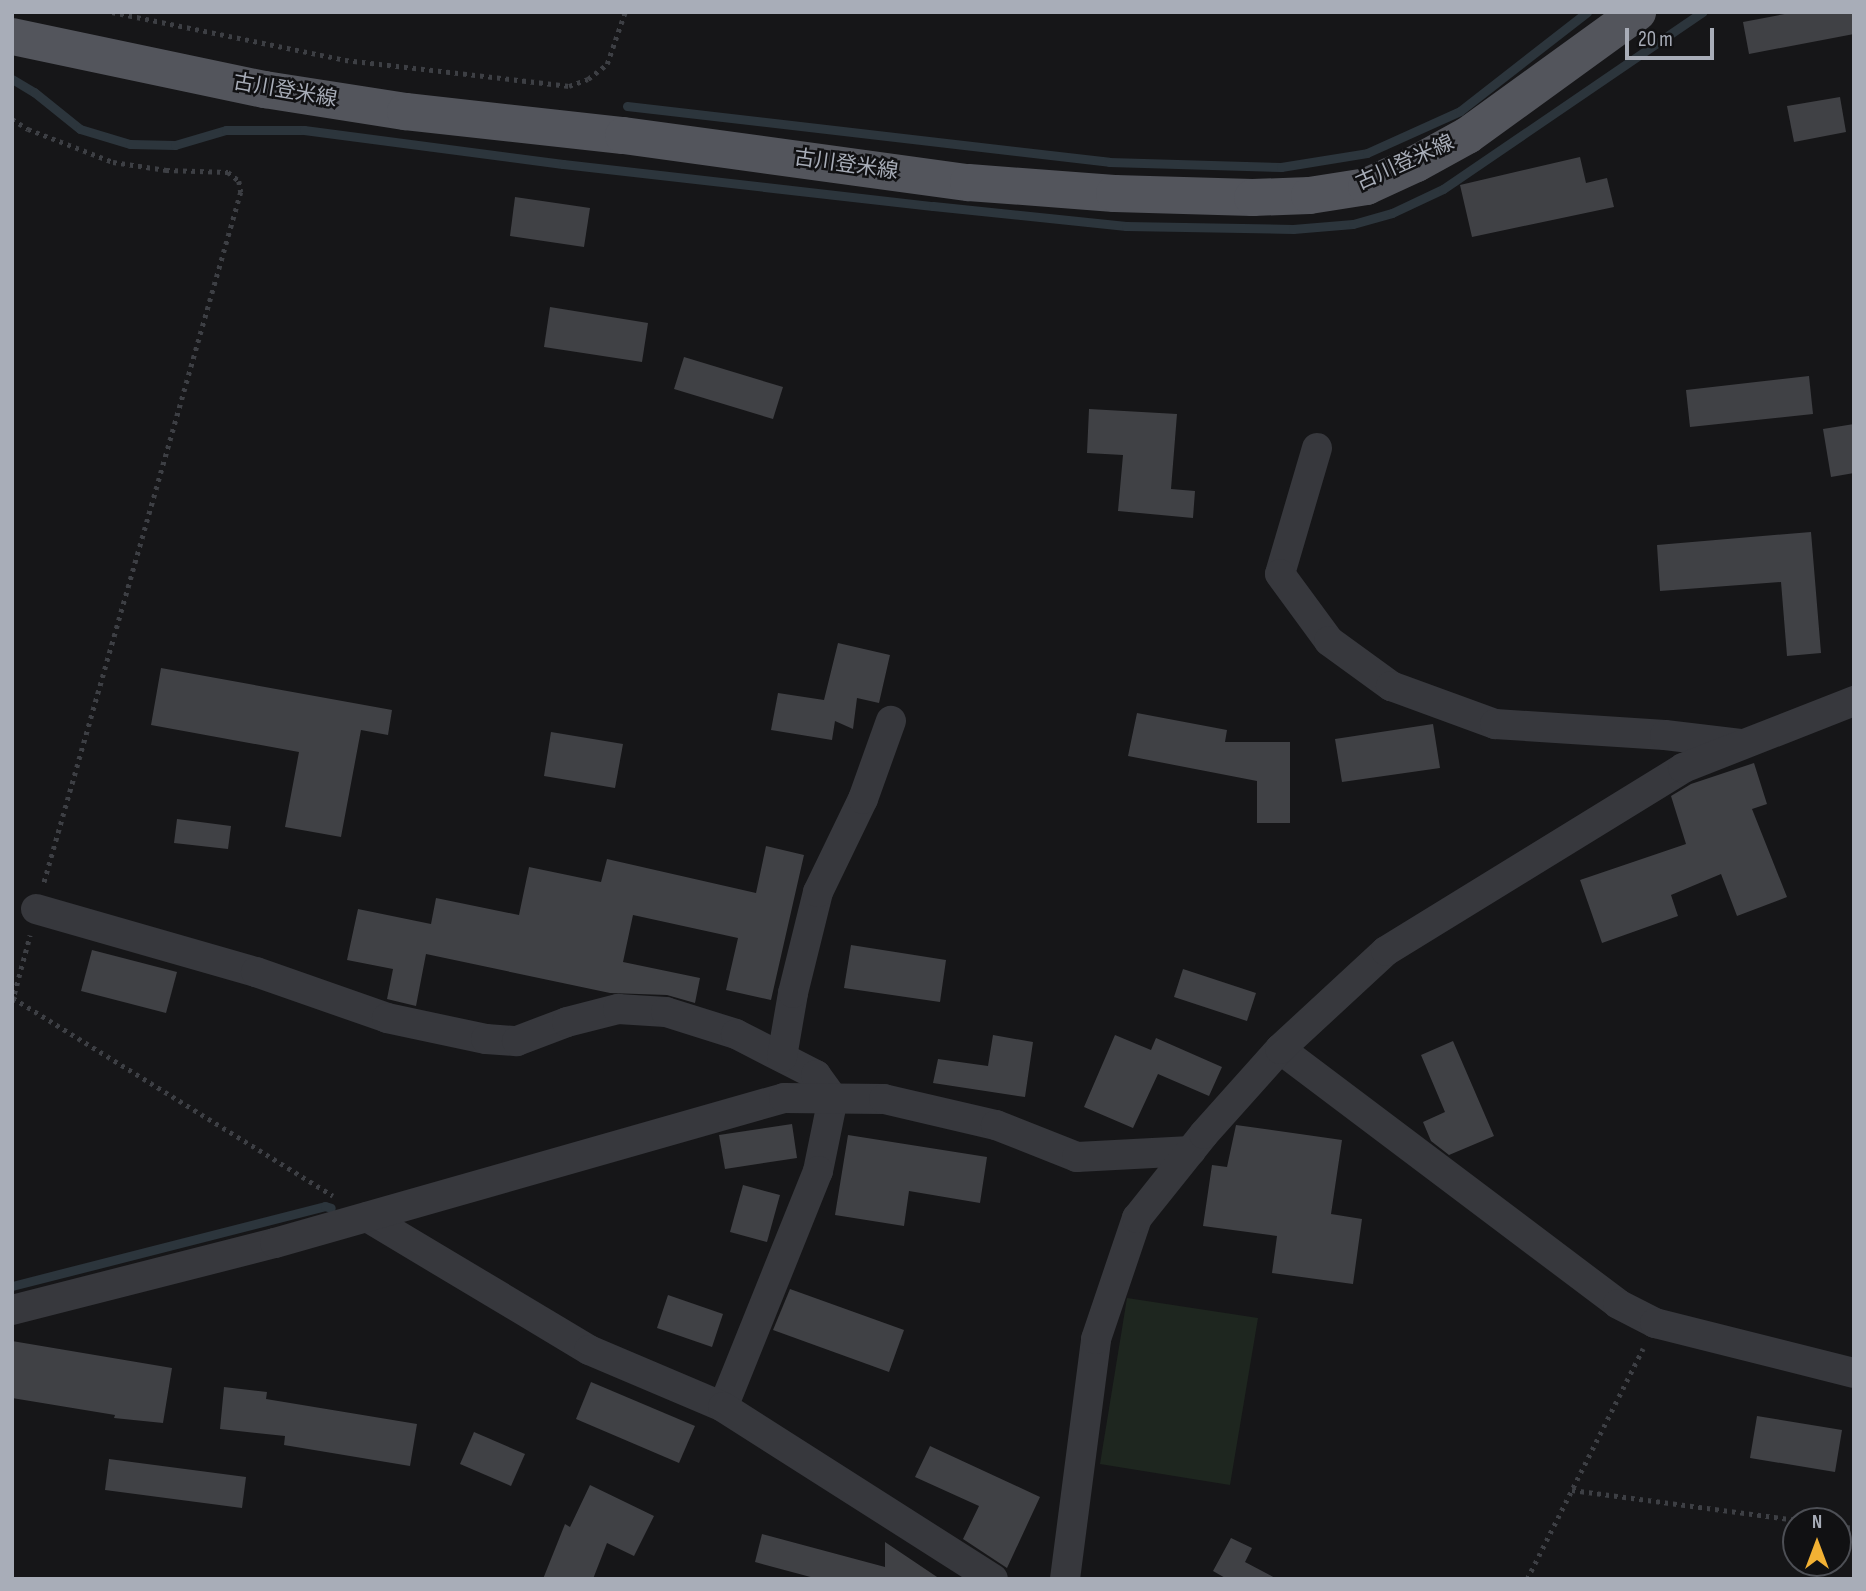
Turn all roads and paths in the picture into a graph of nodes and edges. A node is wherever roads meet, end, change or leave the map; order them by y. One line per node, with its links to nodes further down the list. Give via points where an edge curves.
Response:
1 (112, 12): 2 (path, via 345,60 569,86 607,64)
2 (625, 12)
3 (1637, 12): 4 (main road, 古川登米線, via 1467,135 1416,163 1366,186 1252,197 968,182 405,111 264,89)
4 (12, 36)
5 (12, 119): 10 (path, via 113,162 228,172 239,181 242,192)
6 (1317, 448): 9 (street, via 1280,574 1329,641 1391,686 1496,724)
7 (1854, 701): 9 (street)
8 (891, 721): 13 (street, via 863,799 818,892)
9 (1744, 744): 12 (street, via 1683,768 1386,951)
10 (36, 909): 11 (path); 13 (street, via 256,972 387,1018 486,1039 516,1041 618,1009 666,1012 736,1034)
11 (13, 999): 16 (path)
12 (1280, 1049): 15 (street); 18 (street, via 1618,1304)
13 (782, 1057): 14 (street, via 816,1075)
14 (832, 1098): 15 (street, via 884,1099 996,1125 1077,1157); 16 (street, via 784,1098); 20 (street, via 818,1171)
15 (1191, 1151): 24 (street, via 1137,1217 1096,1339)
16 (367, 1217): 17 (street); 20 (street, via 589,1350)
17 (12, 1310)
18 (1655, 1323): 19 (street); 21 (path)
19 (1854, 1373)
20 (723, 1407): 23 (street)
21 (1572, 1490): 22 (path); 25 (path)
22 (1782, 1518)
23 (993, 1579)
24 (1065, 1579)
25 (1527, 1579)

